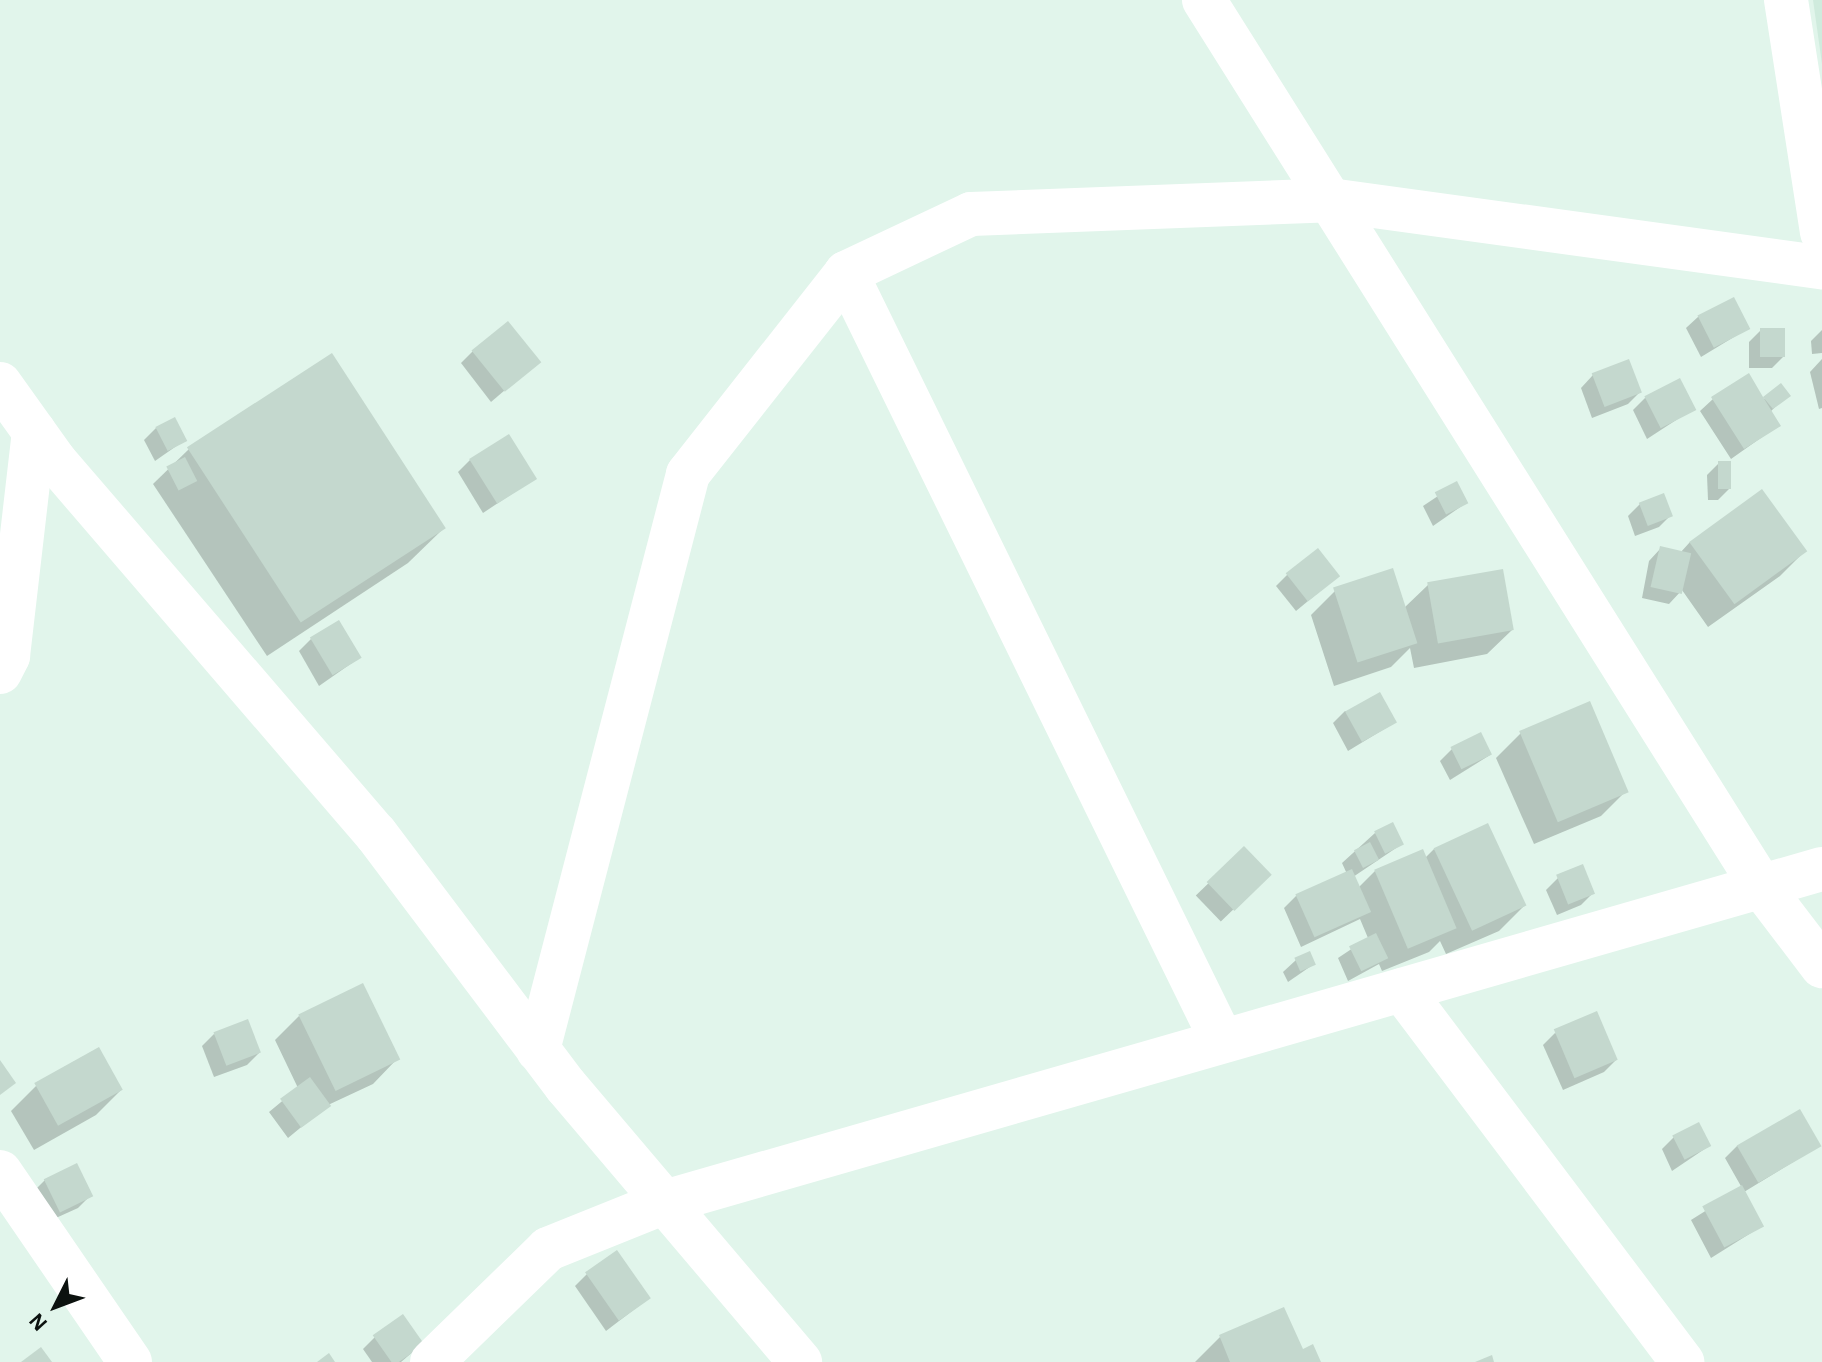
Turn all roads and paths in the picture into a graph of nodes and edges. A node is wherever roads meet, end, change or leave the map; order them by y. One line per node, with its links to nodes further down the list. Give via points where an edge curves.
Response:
1 (1204, 0): 4 (street)
2 (1786, 0): 3 (street)
3 (1814, 141): 5 (street)
4 (1330, 200): 6 (street); 7 (street, via 971,214); 12 (street)
5 (1822, 232)
6 (1822, 267)
7 (846, 273): 15 (street); 16 (street, via 688,474)
8 (0, 384): 9 (street)
9 (34, 431): 10 (street, via 8,656); 16 (street, via 376,834)
10 (0, 672)
11 (1822, 869): 12 (street)
12 (1761, 886): 13 (street); 14 (street)
13 (1822, 966)
14 (1402, 990): 15 (street); 22 (street)
15 (1222, 1041): 18 (street)
16 (538, 1050): 18 (street)
17 (0, 1172): 19 (street)
18 (665, 1202): 20 (street, via 548,1249); 21 (street)
19 (130, 1362)
20 (432, 1362)
21 (800, 1362)
22 (1682, 1362)

